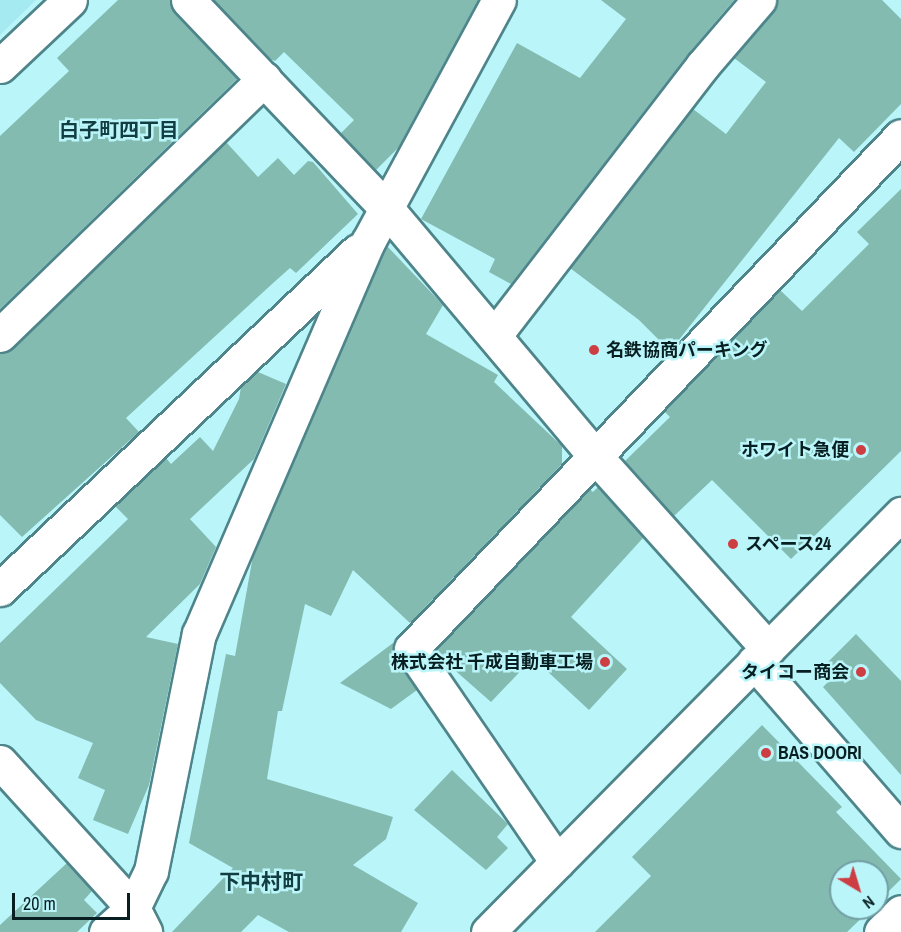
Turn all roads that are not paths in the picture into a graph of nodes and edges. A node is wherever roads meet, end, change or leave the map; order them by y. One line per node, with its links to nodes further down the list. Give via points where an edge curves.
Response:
1 (70, 0): 5 (street)
2 (188, 0): 6 (street)
3 (499, 0): 8 (street)
4 (759, 0): 11 (street, via 703,65)
5 (0, 66)
6 (264, 80): 8 (street); 10 (street)
7 (901, 136): 12 (street)
8 (387, 208): 9 (street); 11 (street)
9 (368, 242): 14 (street); 20 (street, via 199,634)
10 (0, 335)
11 (495, 336): 12 (street)
12 (595, 456): 15 (street); 18 (street, via 411,649)
13 (901, 514): 15 (street)
14 (0, 589)
15 (761, 656): 17 (street); 18 (street)
16 (0, 762): 20 (street)
17 (901, 831)
18 (557, 862): 22 (street)
19 (901, 912): 23 (street)
20 (139, 920): 21 (street)
21 (106, 932)
22 (488, 932)
23 (881, 932)

